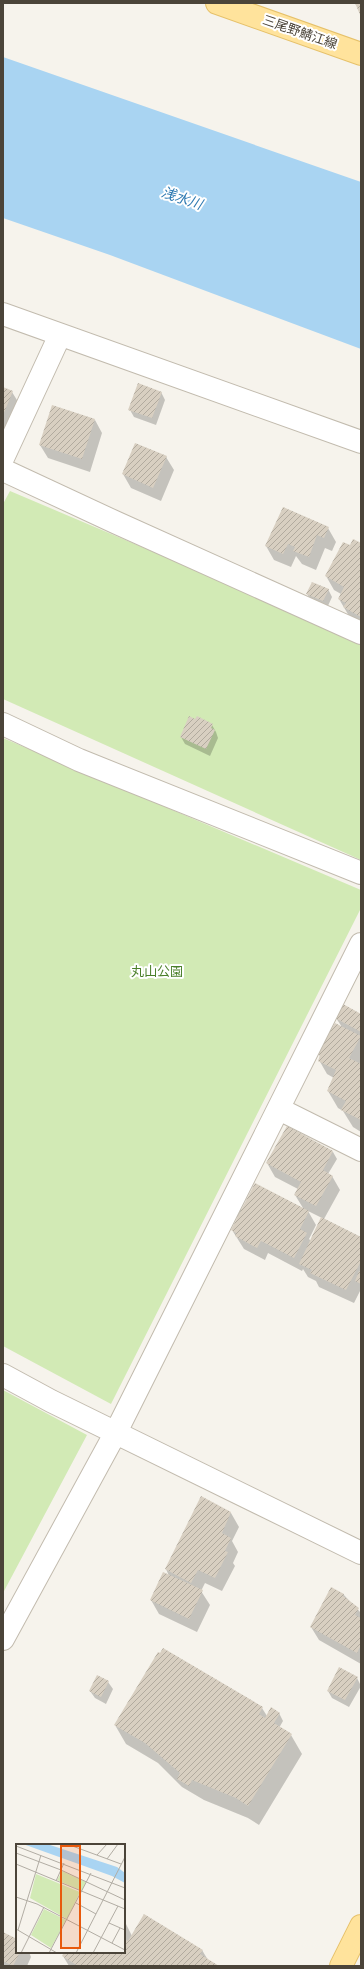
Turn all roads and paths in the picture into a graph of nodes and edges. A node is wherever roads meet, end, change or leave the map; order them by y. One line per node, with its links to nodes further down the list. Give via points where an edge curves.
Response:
1 (217, 3): 2 (main road, 三尾野鯖江線)
2 (361, 54)
3 (3, 314): 4 (street)
4 (60, 335): 5 (street); 6 (street)
5 (361, 442)
6 (3, 458)
7 (3, 470): 8 (street)
8 (361, 633)
9 (3, 724): 10 (street, via 79,760)
10 (361, 873)
11 (361, 944): 12 (street)
12 (279, 1109): 13 (street); 15 (street)
13 (361, 1150)
14 (3, 1375): 15 (street, via 51,1402)
15 (116, 1432): 16 (street); 17 (street)
16 (361, 1553)
17 (3, 1639)
18 (361, 1926): 19 (main road)
19 (341, 1966)

